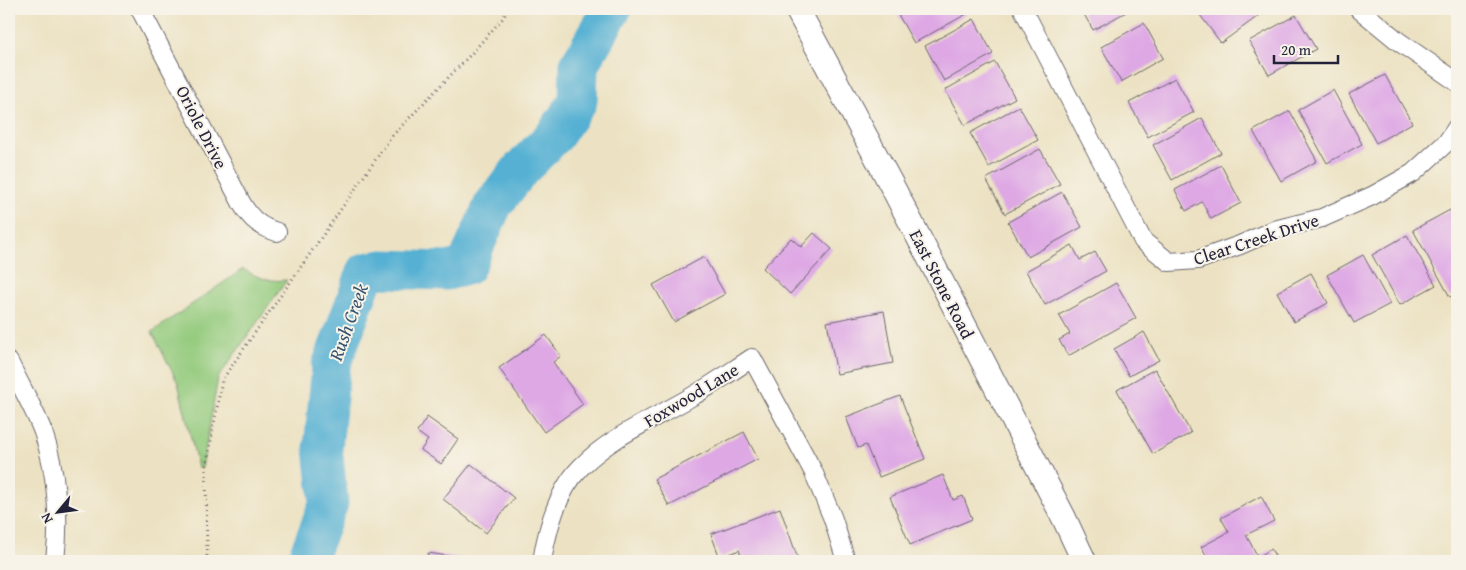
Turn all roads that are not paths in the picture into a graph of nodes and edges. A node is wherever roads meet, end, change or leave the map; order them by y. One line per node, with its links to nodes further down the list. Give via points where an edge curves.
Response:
1 (140, 9): 7 (street, Oriole Drive, via 248,215 258,224)
2 (797, 9): 12 (main road, East Stone Road, via 891,184)
3 (1023, 9): 6 (street, Clear Creek Drive, via 1143,241 1169,262 1198,260 1274,230 1322,218 1372,196 1413,173)
4 (1359, 9): 5 (street)
5 (1457, 82)
6 (1457, 127)
7 (277, 232)
8 (9, 362): 9 (street, via 39,424 51,460 56,493)
9 (55, 561)
10 (542, 561): 11 (street, Foxwood Lane, via 547,534 562,494 580,468 603,447 752,358 813,471)
11 (846, 561)
12 (1084, 561)

